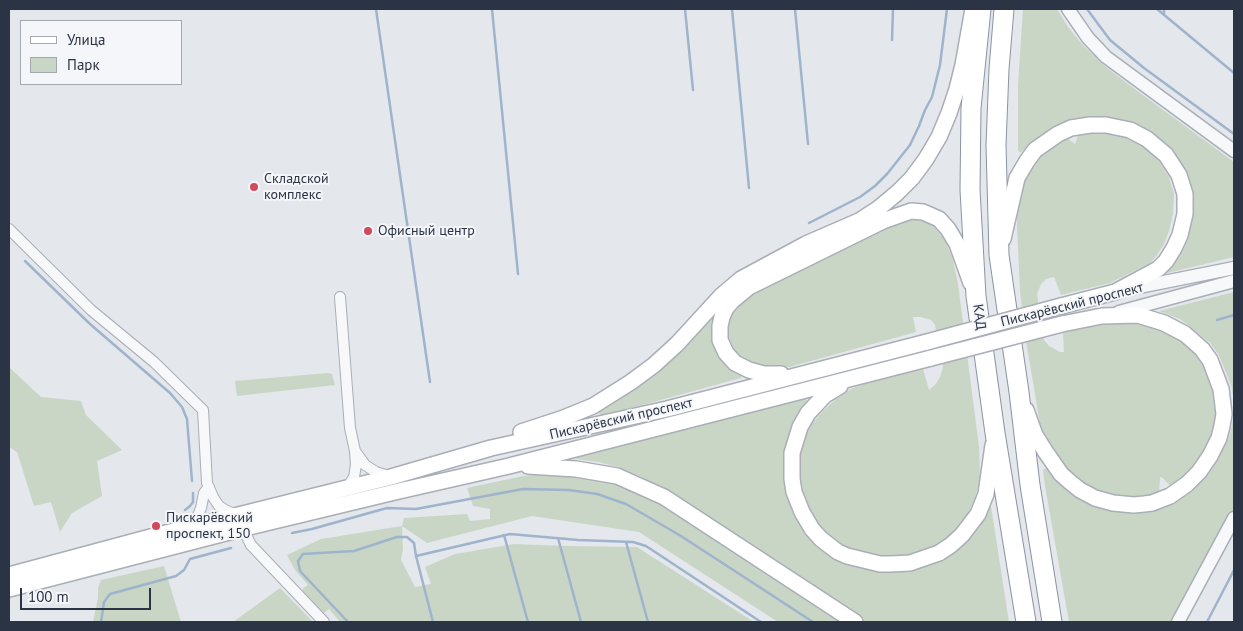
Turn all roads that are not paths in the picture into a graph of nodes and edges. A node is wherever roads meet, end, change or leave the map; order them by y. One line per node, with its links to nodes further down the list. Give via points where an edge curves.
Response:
1 (973, 9): 18 (main road, via 963,65 949,113 926,159 897,193 858,221 741,279 654,364 593,406 511,435)
2 (980, 9): 12 (highway, КАД, via 971,108 970,190)
3 (1004, 9): 7 (highway, КАД, via 996,146)
4 (1068, 9): 5 (street, via 1106,57)
5 (1234, 151)
6 (9, 228): 22 (street, via 90,310 154,362 203,410)
7 (999, 255): 10 (main road, via 1017,178 1035,150 1071,128 1090,124 1130,130 1166,155 1179,175 1185,194 1185,214 1180,235 1166,261 1158,269); 16 (highway, КАД)
8 (1234, 268): 10 (street, Пискарёвский проспект)
9 (1234, 281): 13 (street, Пискарёвский проспект)
10 (1115, 292): 15 (main road, Пискарёвский проспект, bridge)
11 (340, 296): 19 (street, via 350,428)
12 (976, 296): 15 (main road, via 957,244 940,219 911,211 883,221 749,287 726,308 720,326 720,340 735,363 764,374); 17 (highway, КАД)
13 (1102, 316): 14 (main road, Пискарёвский проспект, bridge); 16 (main road, via 1138,315 1164,323 1185,334 1210,360 1221,389 1222,426 1210,456 1187,484 1170,496 1134,505 1113,503 1080,490 1061,474 1035,435)
14 (871, 373): 17 (main road, via 825,395 800,427 792,453 792,479 802,512 821,539 838,552 880,564 910,563 939,553 951,545 978,514 986,494); 20 (main road, Пискарёвский проспект)
15 (802, 374): 18 (main road, Пискарёвский проспект, via 667,409)
16 (1019, 392): 33 (highway, КАД)
17 (995, 433): 32 (highway, КАД)
18 (491, 448): 21 (main road, Пискарёвский проспект)
19 (355, 451): 21 (street, via 365,465); 23 (street, via 354,476)
20 (509, 466): 27 (main road, Пискарёвский проспект); 31 (main road, via 576,469 618,476 641,486 664,497)
21 (391, 477): 23 (main road, Пискарёвский проспект)
22 (208, 487): 24 (street, via 219,506); 26 (street, via 197,518)
23 (347, 488): 24 (main road, Пискарёвский проспект)
24 (237, 515): 26 (main road, Пискарёвский проспект)
25 (1234, 518): 34 (street)
26 (189, 527): 28 (main road, Пискарёвский проспект)
27 (245, 528): 29 (main road, Пискарёвский проспект); 30 (street, via 251,545)
28 (9, 575)
29 (9, 589)
30 (324, 622)
31 (855, 622)
32 (1026, 622)
33 (1052, 622)
34 (1178, 622)

